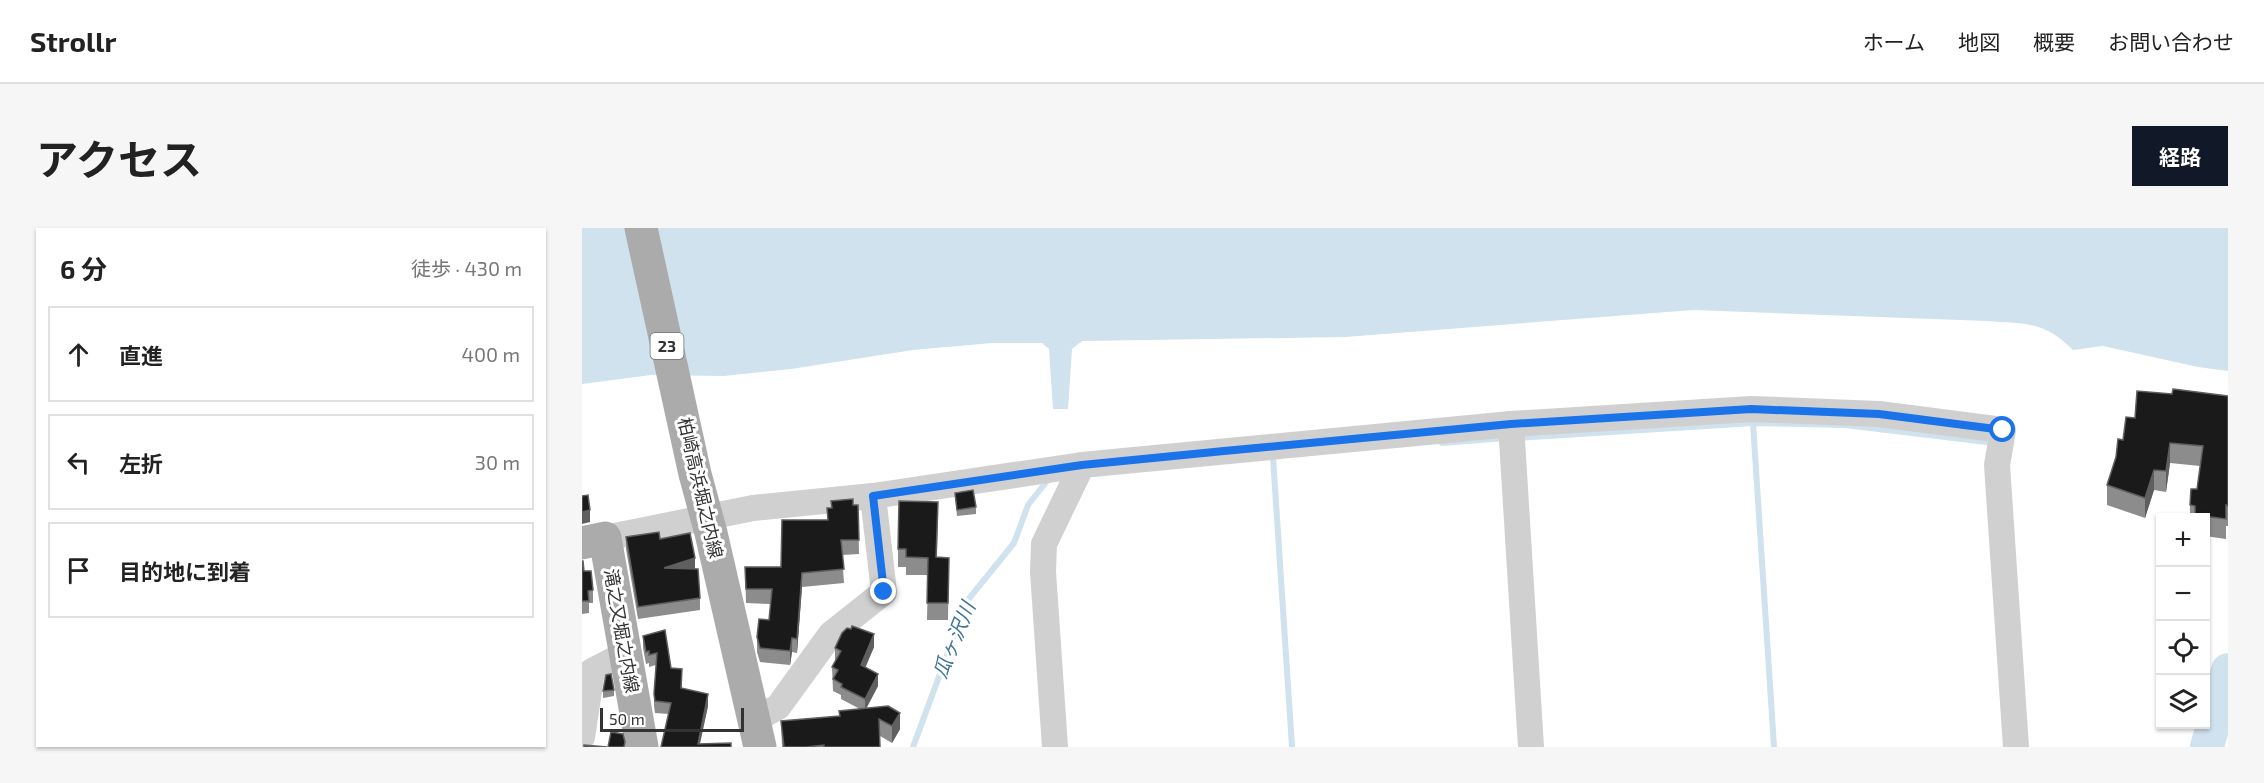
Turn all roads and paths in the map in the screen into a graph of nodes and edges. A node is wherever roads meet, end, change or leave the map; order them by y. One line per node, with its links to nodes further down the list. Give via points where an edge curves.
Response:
1 (641, 228): 7 (main road, 柏崎高浜堀之内線 / 23)
2 (1511, 424): 3 (street); 11 (street); 12 (street, via 1751,409 1879,414 2003,430 1996,465)
3 (1082, 465): 4 (street); 10 (street, via 1044,544)
4 (873, 496): 5 (street, via 753,508); 7 (street, via 884,592 831,634)
5 (593, 541): 6 (main road, 滝之又堀之内線)
6 (625, 654): 8 (street, via 592,671); 9 (main road, 滝之又堀之内線)
7 (757, 734)
8 (582, 737)
9 (642, 747)
10 (1055, 747)
11 (1532, 747)
12 (2016, 747)

